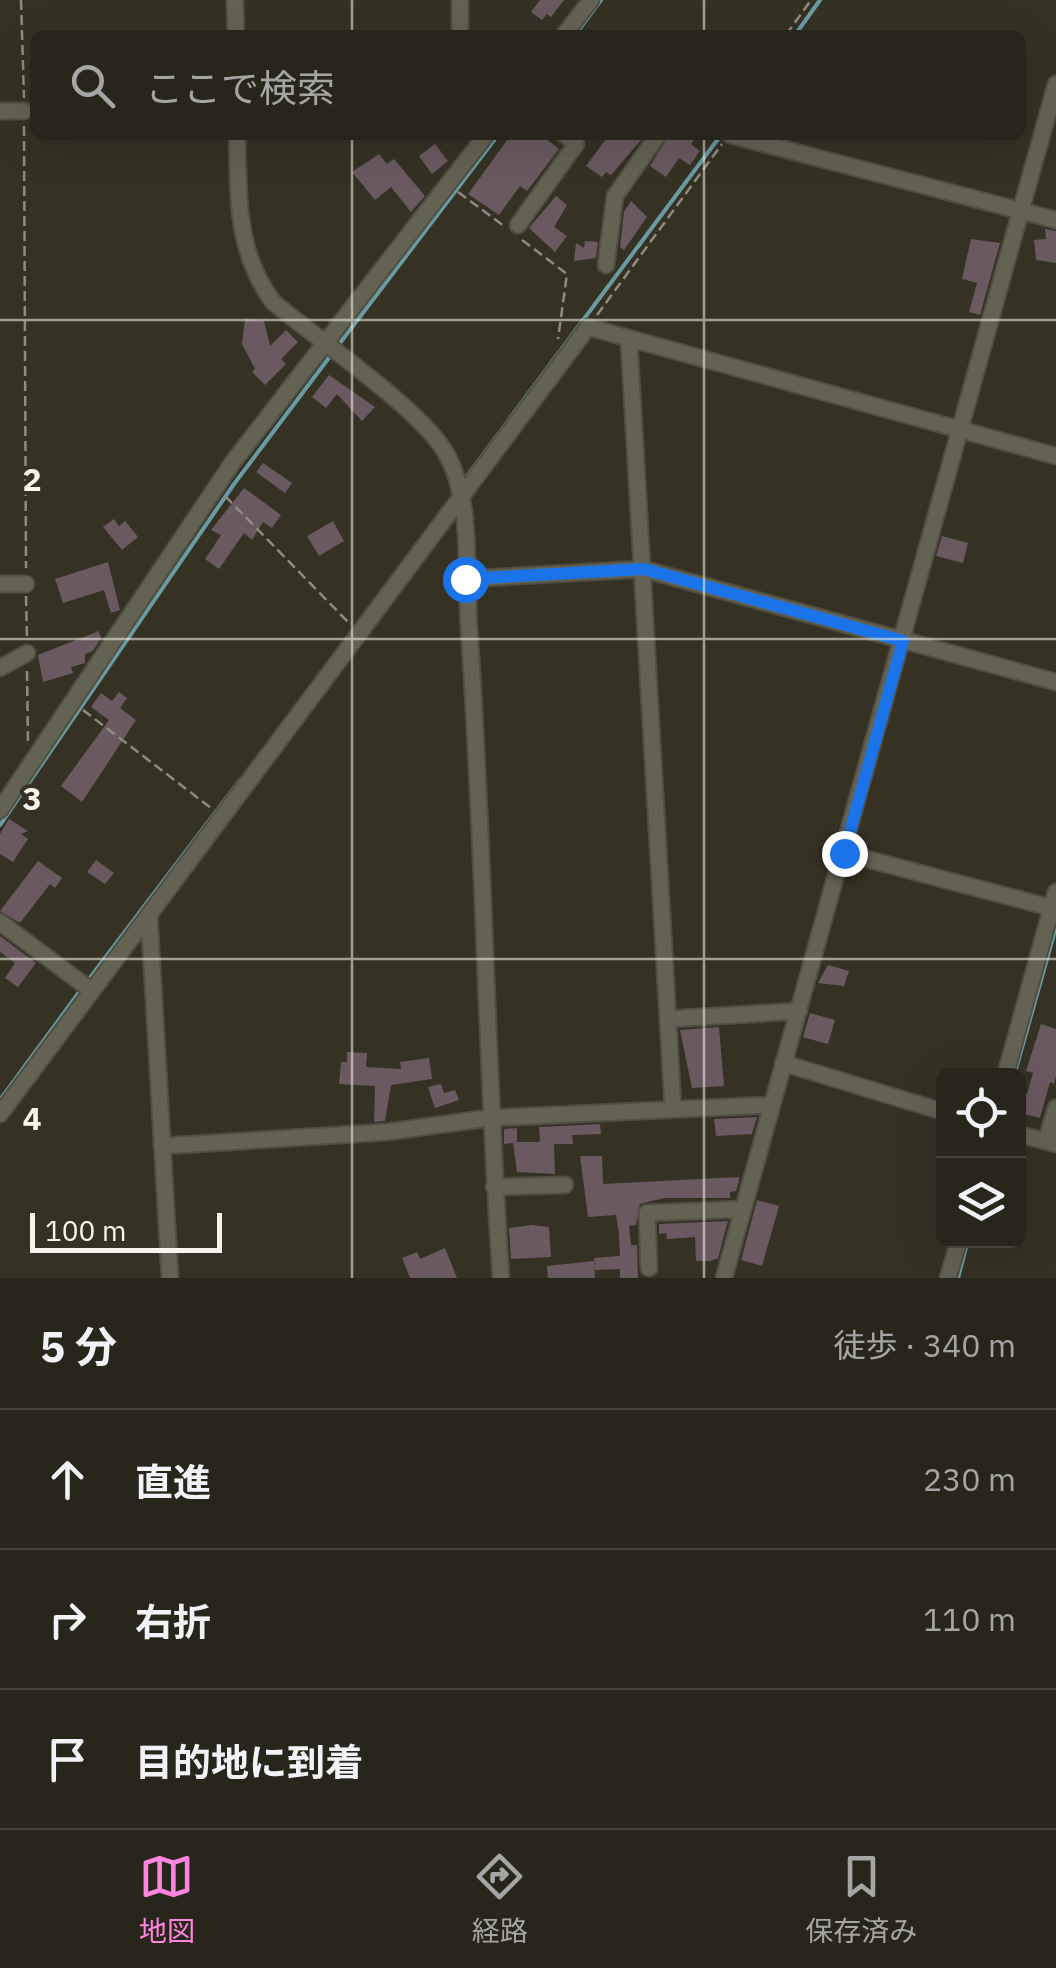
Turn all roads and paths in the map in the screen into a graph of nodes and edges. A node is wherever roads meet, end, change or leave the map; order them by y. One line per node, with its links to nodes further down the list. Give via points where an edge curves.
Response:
1 (21, 0): 12 (path)
2 (236, 0): 6 (street)
3 (460, 0): 7 (street)
4 (591, 0): 8 (street)
5 (811, 0): 9 (path)
6 (236, 30)
7 (460, 30)
8 (573, 30)
9 (790, 30)
10 (1056, 84): 20 (street)
11 (0, 111): 12 (street)
12 (24, 111): 35 (path)
13 (237, 140): 26 (street, via 240,232 249,264 273,302)
14 (476, 140): 19 (street)
15 (571, 140): 22 (street, via 576,144)
16 (654, 140): 23 (street, via 615,196)
17 (725, 140): 24 (path)
18 (748, 140): 20 (street)
19 (448, 184): 22 (path); 26 (street)
20 (1020, 212): 21 (street); 28 (street)
21 (1056, 220)
22 (516, 232): 27 (path, via 567,274 558,340)
23 (606, 265)
24 (588, 327): 25 (street); 27 (street)
25 (629, 340): 28 (street); 32 (street)
26 (324, 346): 30 (street); 31 (street, via 443,448)
27 (571, 350): 31 (street)
28 (961, 431): 29 (street); 37 (street)
29 (1056, 456)
30 (217, 488): 36 (path); 41 (street)
31 (461, 495): 33 (street); 36 (street)
32 (644, 569): 33 (street); 37 (street); 51 (street)
33 (465, 579): 59 (street, via 481,808)
34 (0, 584): 35 (street)
35 (26, 584): 38 (path)
36 (359, 633): 44 (street)
37 (903, 641): 40 (street); 45 (street)
38 (27, 652): 39 (street); 42 (path)
39 (0, 668)
40 (1056, 682)
41 (74, 702): 42 (street); 44 (path)
42 (28, 769): 43 (street)
43 (0, 810)
44 (222, 817): 47 (street)
45 (844, 853): 46 (street); 50 (street)
46 (1055, 903): 53 (street)
47 (148, 914): 49 (street); 62 (street)
48 (0, 922): 49 (street)
49 (92, 992): 58 (street)
50 (798, 1011): 51 (street); 52 (street)
51 (668, 1019): 55 (street)
52 (783, 1064): 54 (street); 57 (street)
53 (1007, 1068)
54 (771, 1105): 55 (street); 65 (street)
55 (673, 1108): 59 (street)
56 (1056, 1108): 61 (street)
57 (936, 1110)
58 (0, 1114)
59 (489, 1118): 62 (street, via 386,1132); 64 (street)
60 (1026, 1136): 61 (street)
61 (1051, 1142)
62 (162, 1146): 68 (street)
63 (565, 1184): 64 (street)
64 (494, 1187): 69 (street)
65 (743, 1208): 67 (street, via 647,1213); 70 (street)
66 (957, 1248): 71 (street)
67 (649, 1268)
68 (170, 1278)
69 (500, 1278)
70 (724, 1278)
71 (948, 1278)

